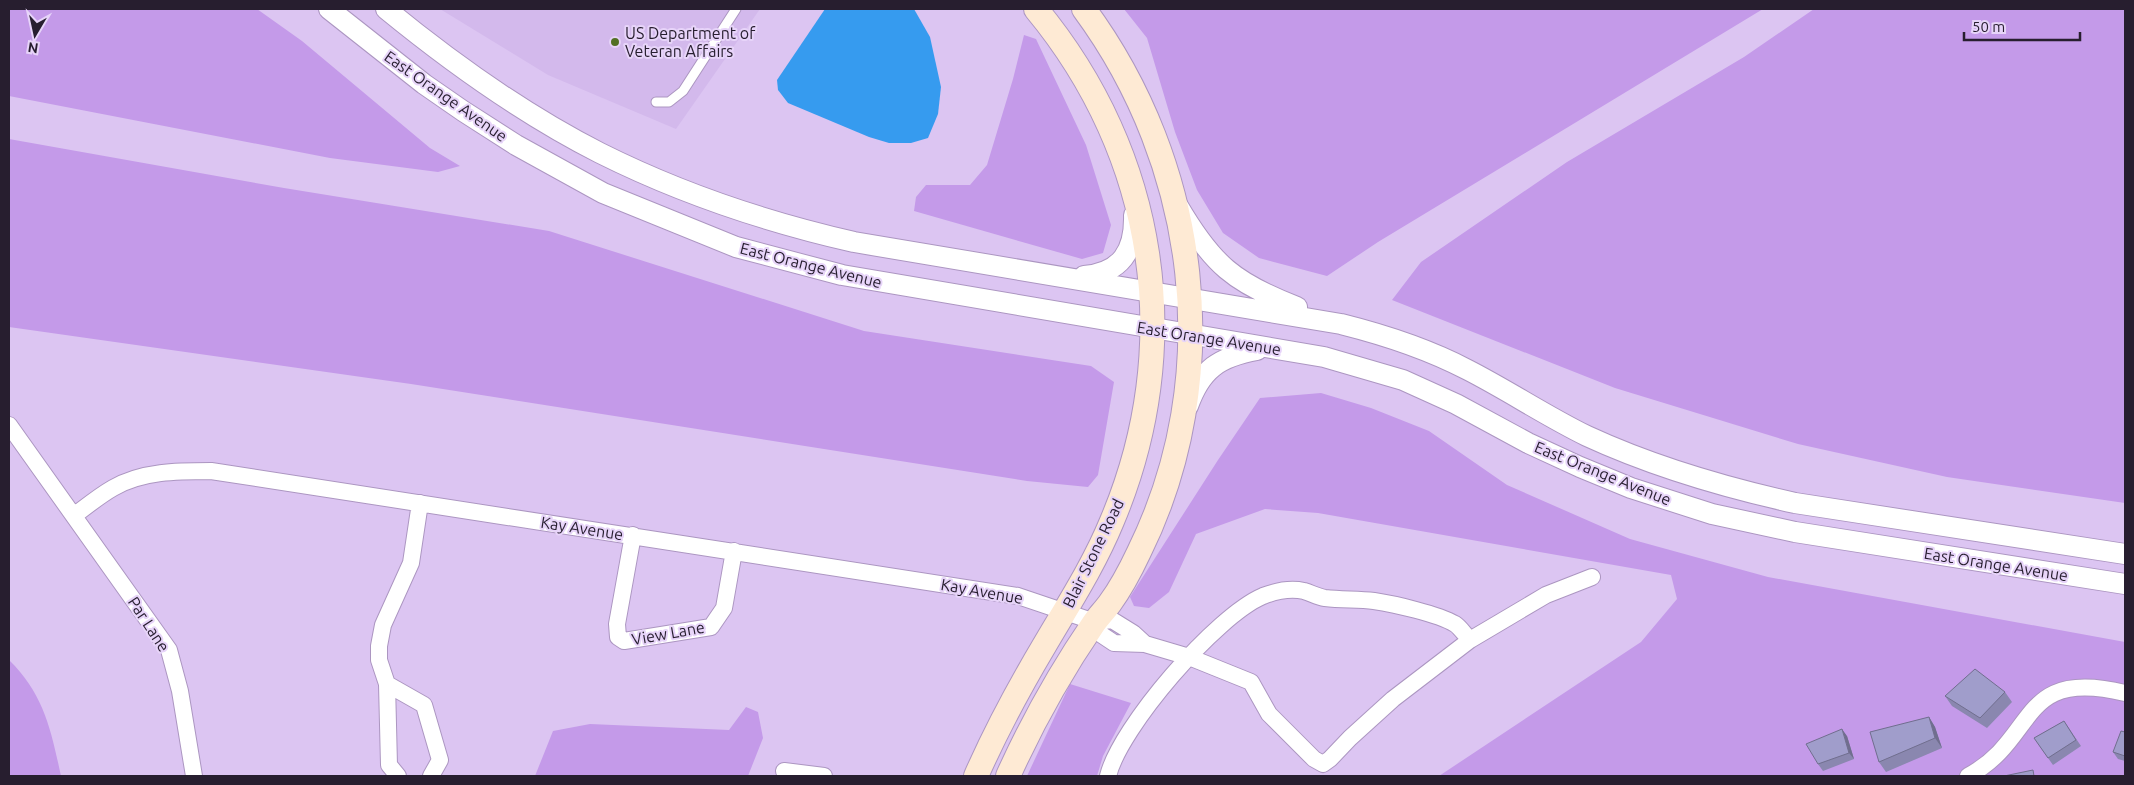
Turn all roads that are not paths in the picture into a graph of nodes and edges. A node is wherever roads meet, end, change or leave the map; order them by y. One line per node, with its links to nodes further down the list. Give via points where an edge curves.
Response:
1 (329, 9): 13 (street, East Orange Avenue, via 432,89 516,145 603,194 683,227 736,247 842,275)
2 (386, 9): 9 (street, East Orange Avenue, via 456,64 551,126 599,153 693,194 762,218 854,242)
3 (736, 9): 6 (lane, via 684,91 669,102)
4 (1036, 9): 7 (main road, Blair Stone Road, via 1064,44 1092,91 1116,142)
5 (1084, 9): 8 (main road, Blair Stone Road, via 1110,46 1137,95 1159,147)
6 (656, 102)
7 (1134, 193): 9 (street, via 1133,238 1128,253 1119,264 1108,270); 10 (main road, Blair Stone Road)
8 (1175, 201): 11 (main road, Blair Stone Road, via 1186,255); 12 (street, via 1200,241 1229,273 1257,291)
9 (1071, 278): 10 (street, East Orange Avenue)
10 (1152, 291): 11 (street, East Orange Avenue); 13 (main road, Blair Stone Road)
11 (1190, 298): 12 (street, East Orange Avenue); 14 (main road, Blair Stone Road)
12 (1341, 324): 22 (street, East Orange Avenue, via 1418,347 1469,370 1596,440 1698,479 1795,503)
13 (1154, 329): 14 (street, East Orange Avenue); 25 (main road, Blair Stone Road, via 1146,408 1132,470 1100,548)
14 (1190, 335): 15 (street, East Orange Avenue); 17 (main road, Blair Stone Road)
15 (1267, 348): 17 (street, via 1221,360 1208,370 1197,384); 24 (street, East Orange Avenue, via 1324,357 1403,380 1580,467 1712,514 1795,532)
16 (9, 425): 19 (street, Par Lane)
17 (1180, 429): 26 (main road, Blair Stone Road, via 1169,474 1150,528 1125,579)
18 (420, 503): 19 (street, Kay Avenue, via 211,471 182,471 132,480 113,488); 20 (street, Kay Avenue); 29 (street, via 411,563 383,625 379,660)
19 (75, 515): 32 (street, Par Lane, via 169,650 180,691)
20 (633, 535): 21 (street, Kay Avenue); 21 (street, View Lane, via 617,624 618,637 624,641 711,627 724,608)
21 (734, 551): 25 (street, Kay Avenue, via 1018,596)
22 (2125, 554)
23 (1592, 577): 27 (street, via 1546,595)
24 (2125, 584)
25 (1065, 611): 26 (street, Kay Avenue); 36 (main road, Blair Stone Road, via 1015,695)
26 (1095, 622): 28 (street, Kay Avenue, via 1112,620 1145,644); 37 (main road, Blair Stone Road, via 1046,702)
27 (1470, 640): 28 (street, via 1456,624 1434,615 1376,601 1324,598 1303,591 1285,590 1243,606); 28 (street, via 1393,699 1323,764 1269,714 1251,682)
28 (1189, 657): 38 (street, via 1131,727 1111,762)
29 (387, 684): 33 (street, via 389,765); 34 (street, via 424,705 440,760)
30 (2125, 693): 39 (street, via 2083,686 2054,692 2025,718 1985,767)
31 (784, 772): 35 (street)
32 (194, 776)
33 (398, 776)
34 (432, 776)
35 (824, 776)
36 (976, 776)
37 (1008, 776)
38 (1108, 776)
39 (1968, 776)

